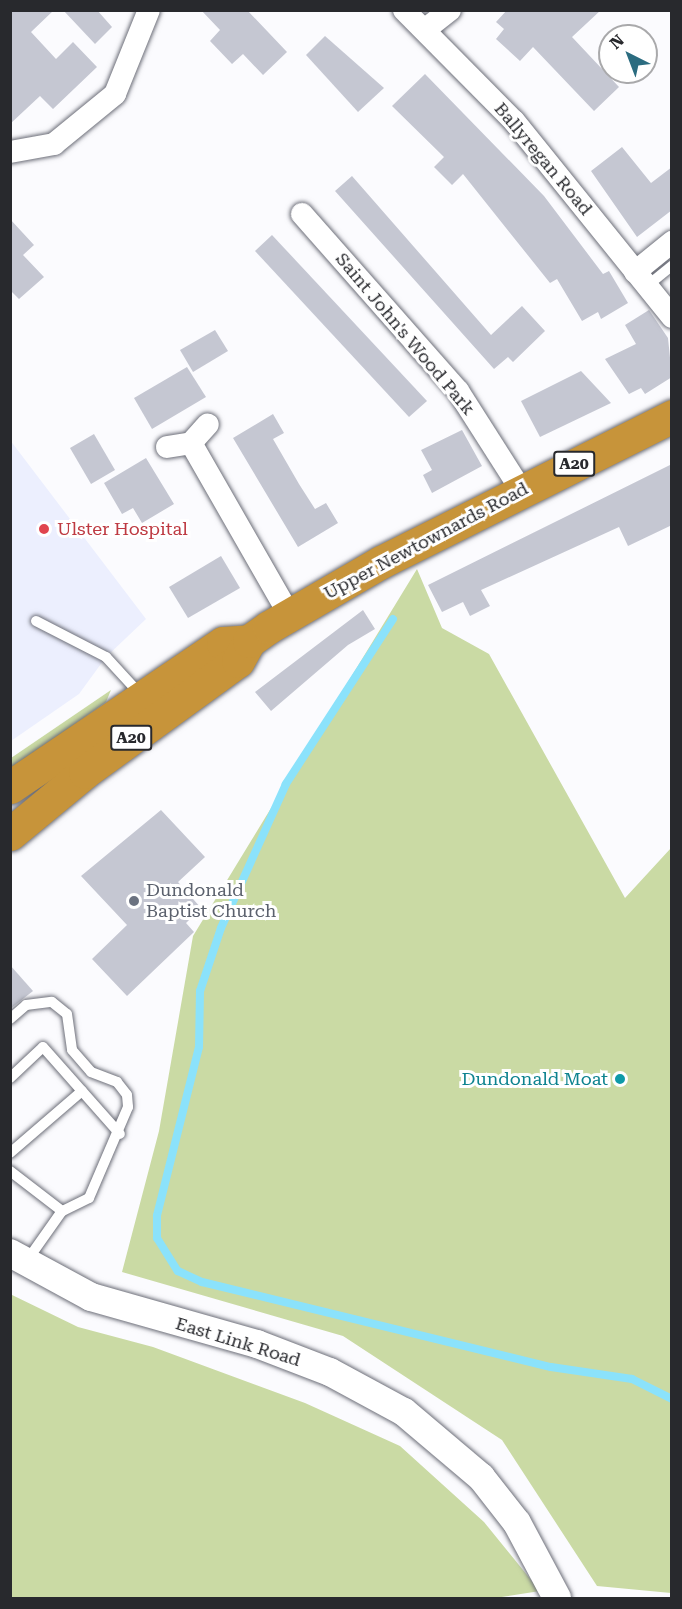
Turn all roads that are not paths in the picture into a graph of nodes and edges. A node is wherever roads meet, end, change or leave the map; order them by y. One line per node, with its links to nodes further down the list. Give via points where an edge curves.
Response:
1 (149, 10): 5 (street, via 114,94 54,144)
2 (404, 10): 4 (street, Ballyregan Road)
3 (450, 10): 4 (street)
4 (427, 28): 9 (street, Ballyregan Road, via 513,121)
5 (10, 152)
6 (302, 214): 15 (street, Saint John's Wood Park, via 458,391)
7 (672, 242): 9 (street)
8 (672, 266): 9 (lane)
9 (641, 279): 10 (street, Ballyregan Road)
10 (672, 317)
11 (672, 416): 15 (highway, Upper Newtownards Road / A20)
12 (208, 424): 13 (street)
13 (191, 443): 14 (street); 16 (street)
14 (167, 447)
15 (521, 490): 16 (highway, Upper Newtownards Road / A20)
16 (289, 614): 18 (highway, Upper Newtownards Road / A20)
17 (36, 621): 19 (lane, via 105,657)
18 (249, 641): 19 (highway, Upper Newtownards Road / A20, via 223,643); 21 (highway, Upper Newtownards Road / A20, via 238,661 85,772)
19 (141, 695): 20 (highway, Upper Newtownards Road / A20)
20 (10, 787)
21 (10, 834)
22 (10, 1019): 25 (lane, via 38,1002 52,1002 67,1014 72,1050 91,1072 117,1082 127,1095)
23 (10, 1078): 24 (lane, via 43,1047)
24 (82, 1090): 25 (lane); 26 (lane)
25 (120, 1134): 28 (lane, via 89,1198)
26 (10, 1153)
27 (10, 1171): 28 (lane)
28 (62, 1211): 29 (lane)
29 (17, 1259): 30 (street, East Link Road, via 129,1310 257,1344 330,1372 404,1412 481,1477 517,1523)
30 (557, 1599)

